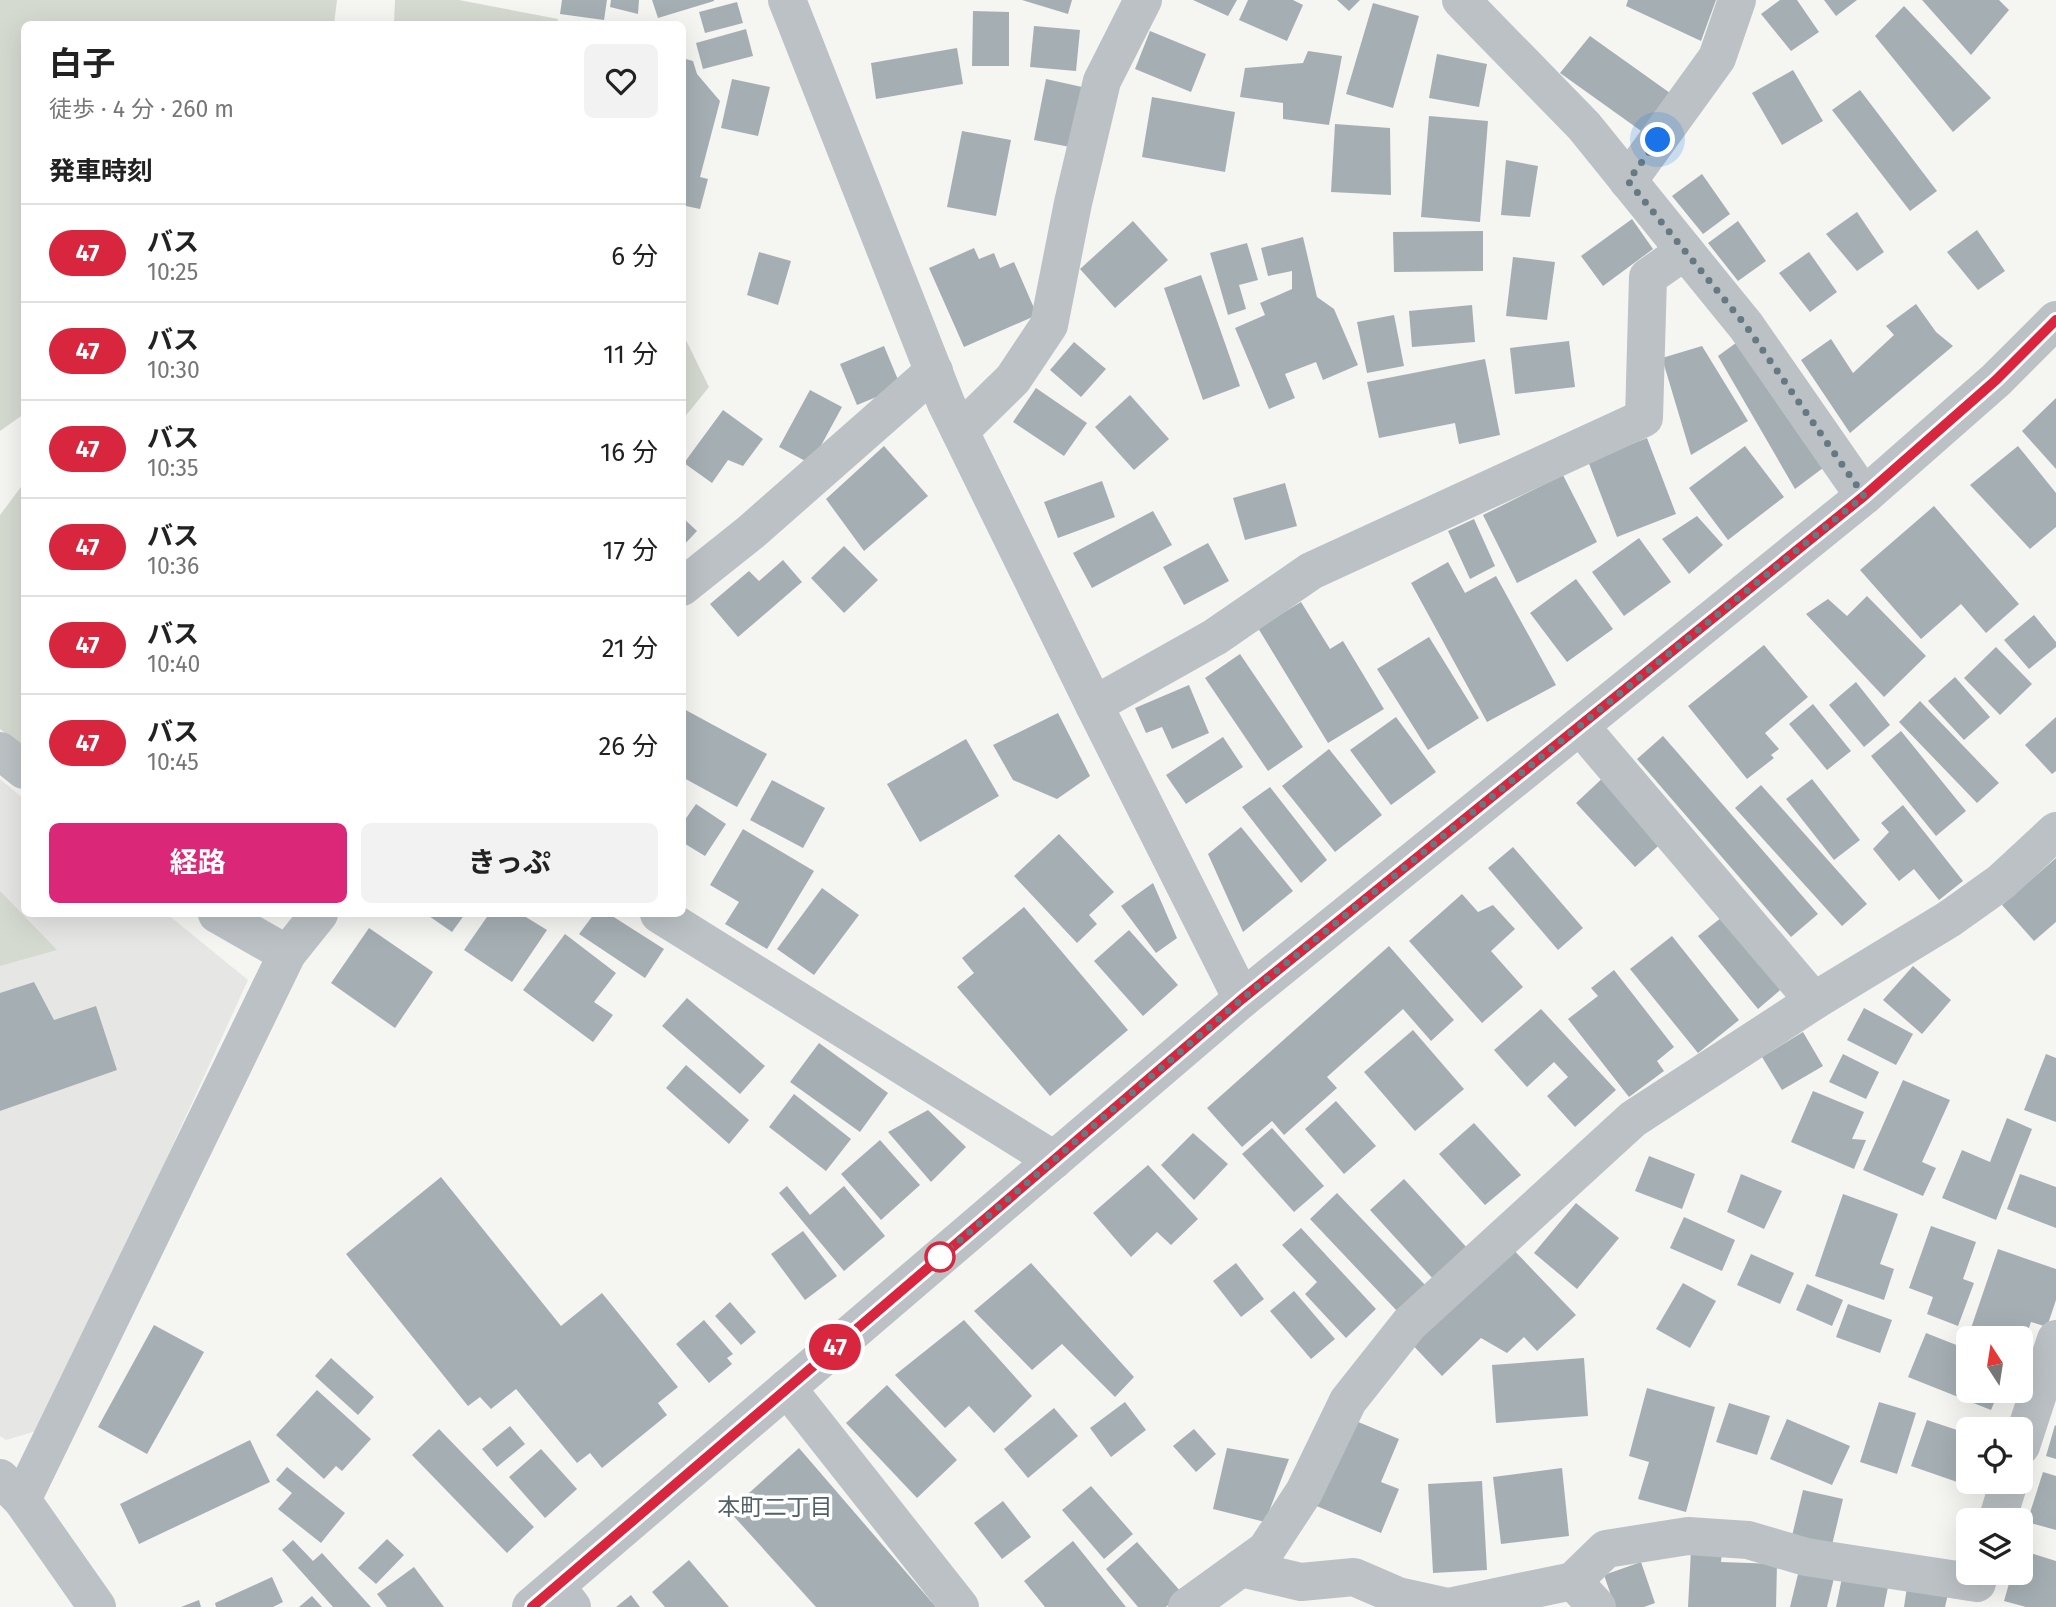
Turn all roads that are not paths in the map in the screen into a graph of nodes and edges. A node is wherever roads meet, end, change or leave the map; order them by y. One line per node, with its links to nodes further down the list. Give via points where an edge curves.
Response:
1 (787, 0): 8 (street)
2 (1143, 0): 9 (street, via 1102,80 1049,325 1013,379)
3 (1461, 0): 5 (street, via 1584,126)
4 (1737, 0): 5 (street, via 1717,58)
5 (1628, 181): 6 (street)
6 (1685, 251): 10 (street, via 1746,326); 12 (street, via 1648,277 1643,418 1311,571 1215,637)
7 (2056, 320): 10 (street, via 1996,380)
8 (934, 371): 9 (street); 11 (street)
9 (960, 431): 12 (street)
10 (1864, 496): 13 (street)
11 (686, 584)
12 (1094, 705): 21 (street)
13 (1580, 726): 21 (street); 22 (street)
14 (0, 751): 15 (street)
15 (21, 768)
16 (2056, 831): 22 (street, via 2001,882 1959,912)
17 (222, 917): 20 (street)
18 (317, 917): 20 (street)
19 (664, 917): 23 (street)
20 (287, 954): 27 (street)
21 (1242, 999): 23 (street)
22 (1814, 1001): 28 (street, via 1633,1119 1409,1324 1348,1401 1304,1492 1266,1550)
23 (1054, 1160): 25 (street)
24 (2056, 1339): 26 (street)
25 (787, 1388): 31 (street); 33 (street)
26 (2030, 1417)
27 (11, 1489): 32 (street)
28 (1241, 1568): 30 (street, via 1301,1583 1354,1577 1398,1596 1448,1607); 34 (street)
29 (1976, 1588): 30 (street, via 1806,1557 1748,1540 1688,1536 1606,1549)
30 (1585, 1594)
31 (553, 1600)
32 (97, 1607)
33 (960, 1607)
34 (1186, 1607)

